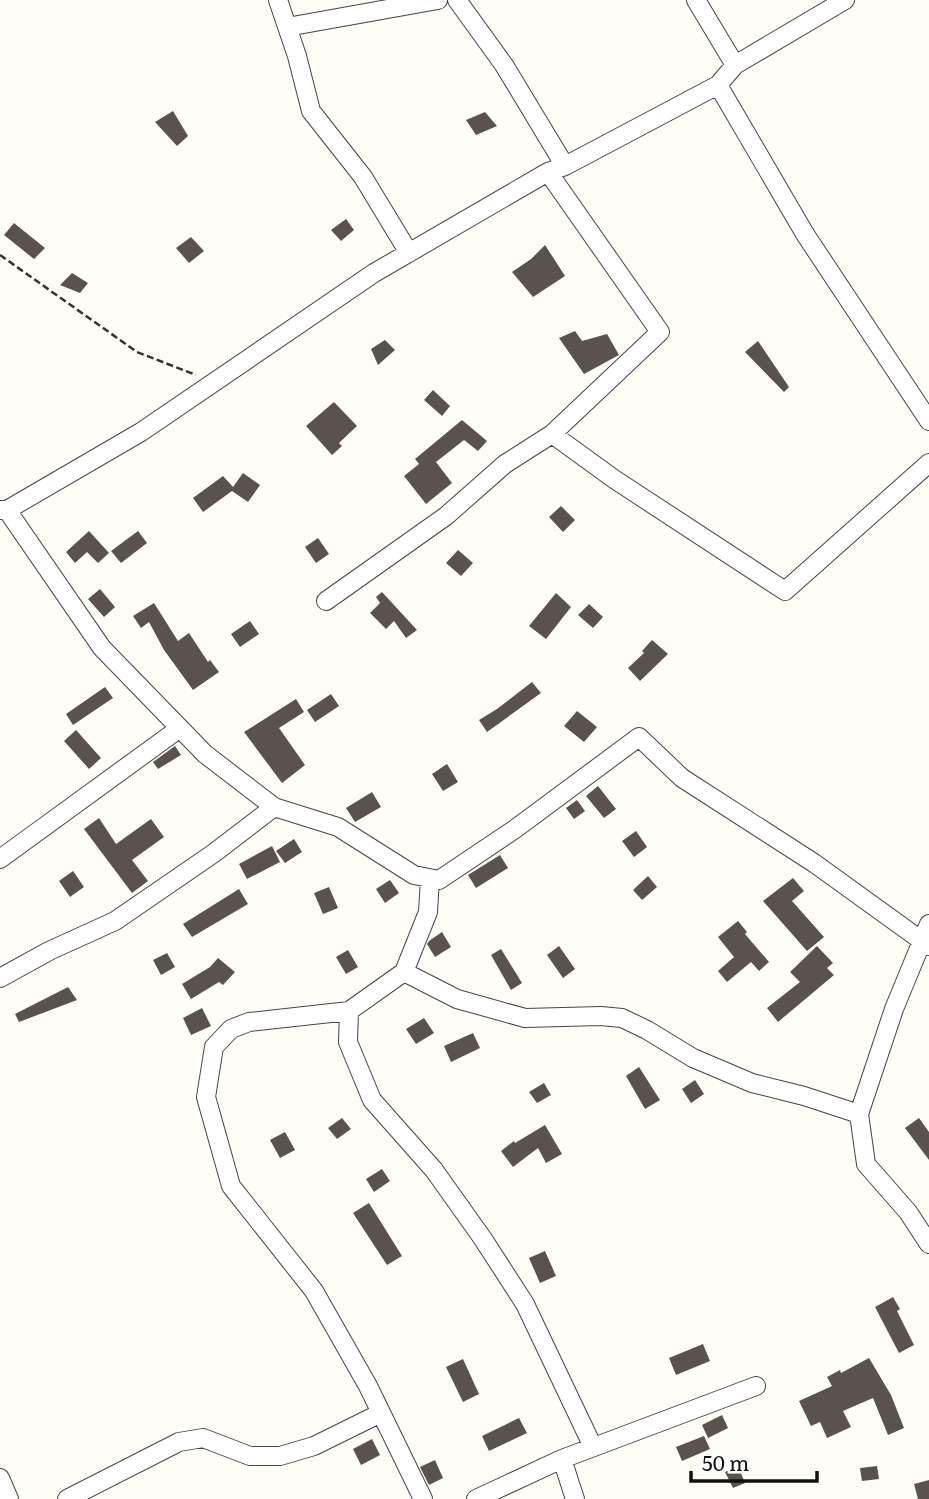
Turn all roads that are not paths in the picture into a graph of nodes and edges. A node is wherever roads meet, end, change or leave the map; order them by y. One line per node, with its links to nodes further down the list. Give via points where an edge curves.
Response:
1 (278, 0): 6 (street)
2 (438, 0): 6 (street)
3 (457, 0): 9 (street, via 504,65)
4 (696, 0): 7 (street)
5 (845, 0): 7 (street)
6 (287, 27): 10 (street, via 311,111 363,177)
7 (735, 65): 8 (street)
8 (718, 85): 9 (street); 11 (street, via 805,234)
9 (557, 169): 10 (street); 12 (street, via 660,332)
10 (409, 253): 14 (street, via 141,432)
11 (929, 421)
12 (552, 434): 13 (street, via 785,591); 15 (street, via 505,464 446,516)
13 (929, 463)
14 (4, 510): 16 (street, via 102,649)
15 (326, 601)
16 (180, 728): 17 (street, via 205,754); 18 (street)
17 (274, 807): 19 (street, via 338,827 414,875); 22 (street, via 115,921)
18 (1, 857)
19 (430, 879): 20 (street, via 439,880 482,851 639,737 682,778); 21 (street, via 428,912)
20 (927, 937): 24 (street, via 894,1009)
21 (404, 972): 23 (street); 24 (street, via 457,999 525,1018 622,1018 693,1058 752,1083)
22 (0, 978)
23 (349, 1011): 27 (street, via 249,1021 231,1029 214,1047 206,1097 231,1186 314,1292); 28 (street, via 348,1042 372,1100 435,1171 483,1238 525,1304)
24 (859, 1114): 25 (street, via 866,1164)
25 (929, 1244)
26 (755, 1385): 28 (street)
27 (381, 1413): 32 (street, via 314,1446 280,1456 250,1456 203,1438 179,1442); 33 (street)
28 (593, 1447): 29 (street)
29 (562, 1459): 34 (street); 35 (street)
30 (0, 1478): 31 (street)
31 (9, 1499)
32 (68, 1499)
33 (423, 1499)
34 (476, 1499)
35 (575, 1499)

